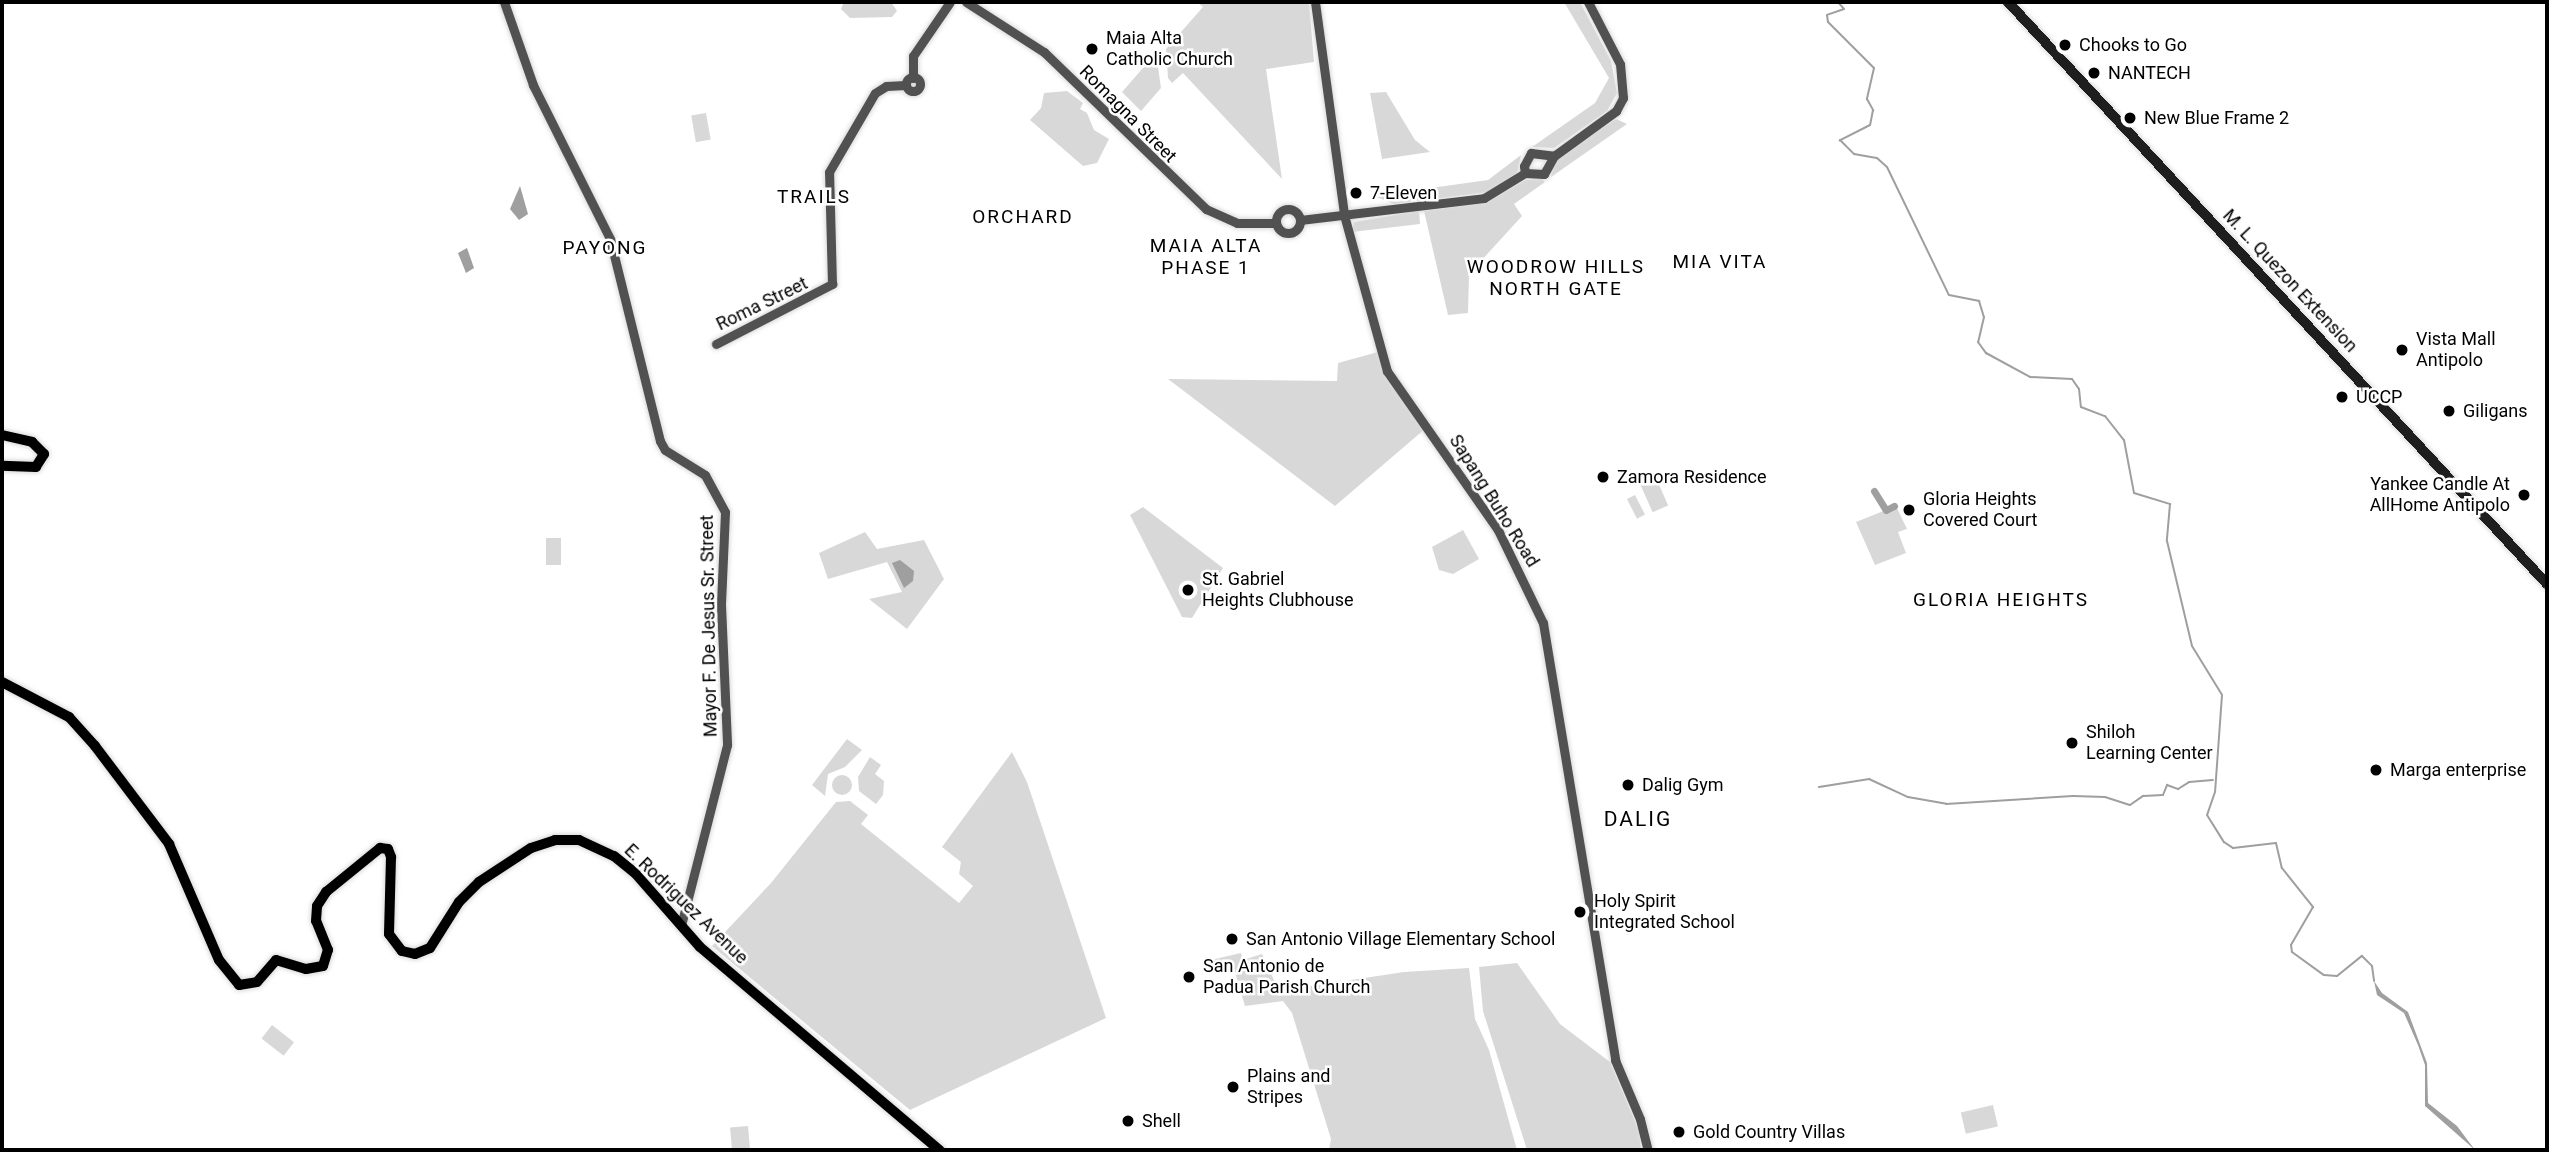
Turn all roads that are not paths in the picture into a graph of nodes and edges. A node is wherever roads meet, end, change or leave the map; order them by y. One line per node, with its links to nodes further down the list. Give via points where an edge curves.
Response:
1 (504, 2): 17 (street, Mayor F. De Jesus Sr. Street, via 533,85 610,239 660,441 665,450 705,475 725,512 721,605 727,745)
2 (950, 2): 12 (street, Roma Street, via 913,56 909,81 875,93 829,172 832,284)
3 (966, 2): 11 (street, Romagna Street, via 1044,52 1206,209 1237,223)
4 (1315, 2): 9 (street, Sapang Buho Road)
5 (1588, 2): 7 (street, via 1620,64 1623,98 1616,111)
6 (2008, 2): 15 (main road, M. L. Quezon Extension)
7 (1553, 156): 8 (street, via 1544,173); 8 (street, via 1531,153)
8 (1525, 173): 9 (street, via 1484,198)
9 (1344, 215): 10 (street); 19 (street, Sapang Buho Road, via 1392,383 1432,430 1498,530 1543,623 1615,1060)
10 (1300, 220): 11 (street, via 1294,211 1286,210); 11 (street, via 1292,233 1280,230)
11 (1276, 223)
12 (716, 344)
13 (2, 435): 14 (main road, via 32,442 44,454 36,467)
14 (2, 466)
15 (2547, 584)
16 (2, 682): 17 (main road, E. Rodriguez Avenue, via 69,717 95,746 169,844 219,960 240,985 257,982 276,960 306,969 323,966 328,950 316,921 317,906 326,892 380,848 388,849 391,857 389,934 407,953 430,948 451,913 479,882 531,848 555,840 579,840 614,856)
17 (681, 925): 18 (main road, E. Rodriguez Avenue, via 700,947)
18 (939, 1150)
19 (1648, 1150)

